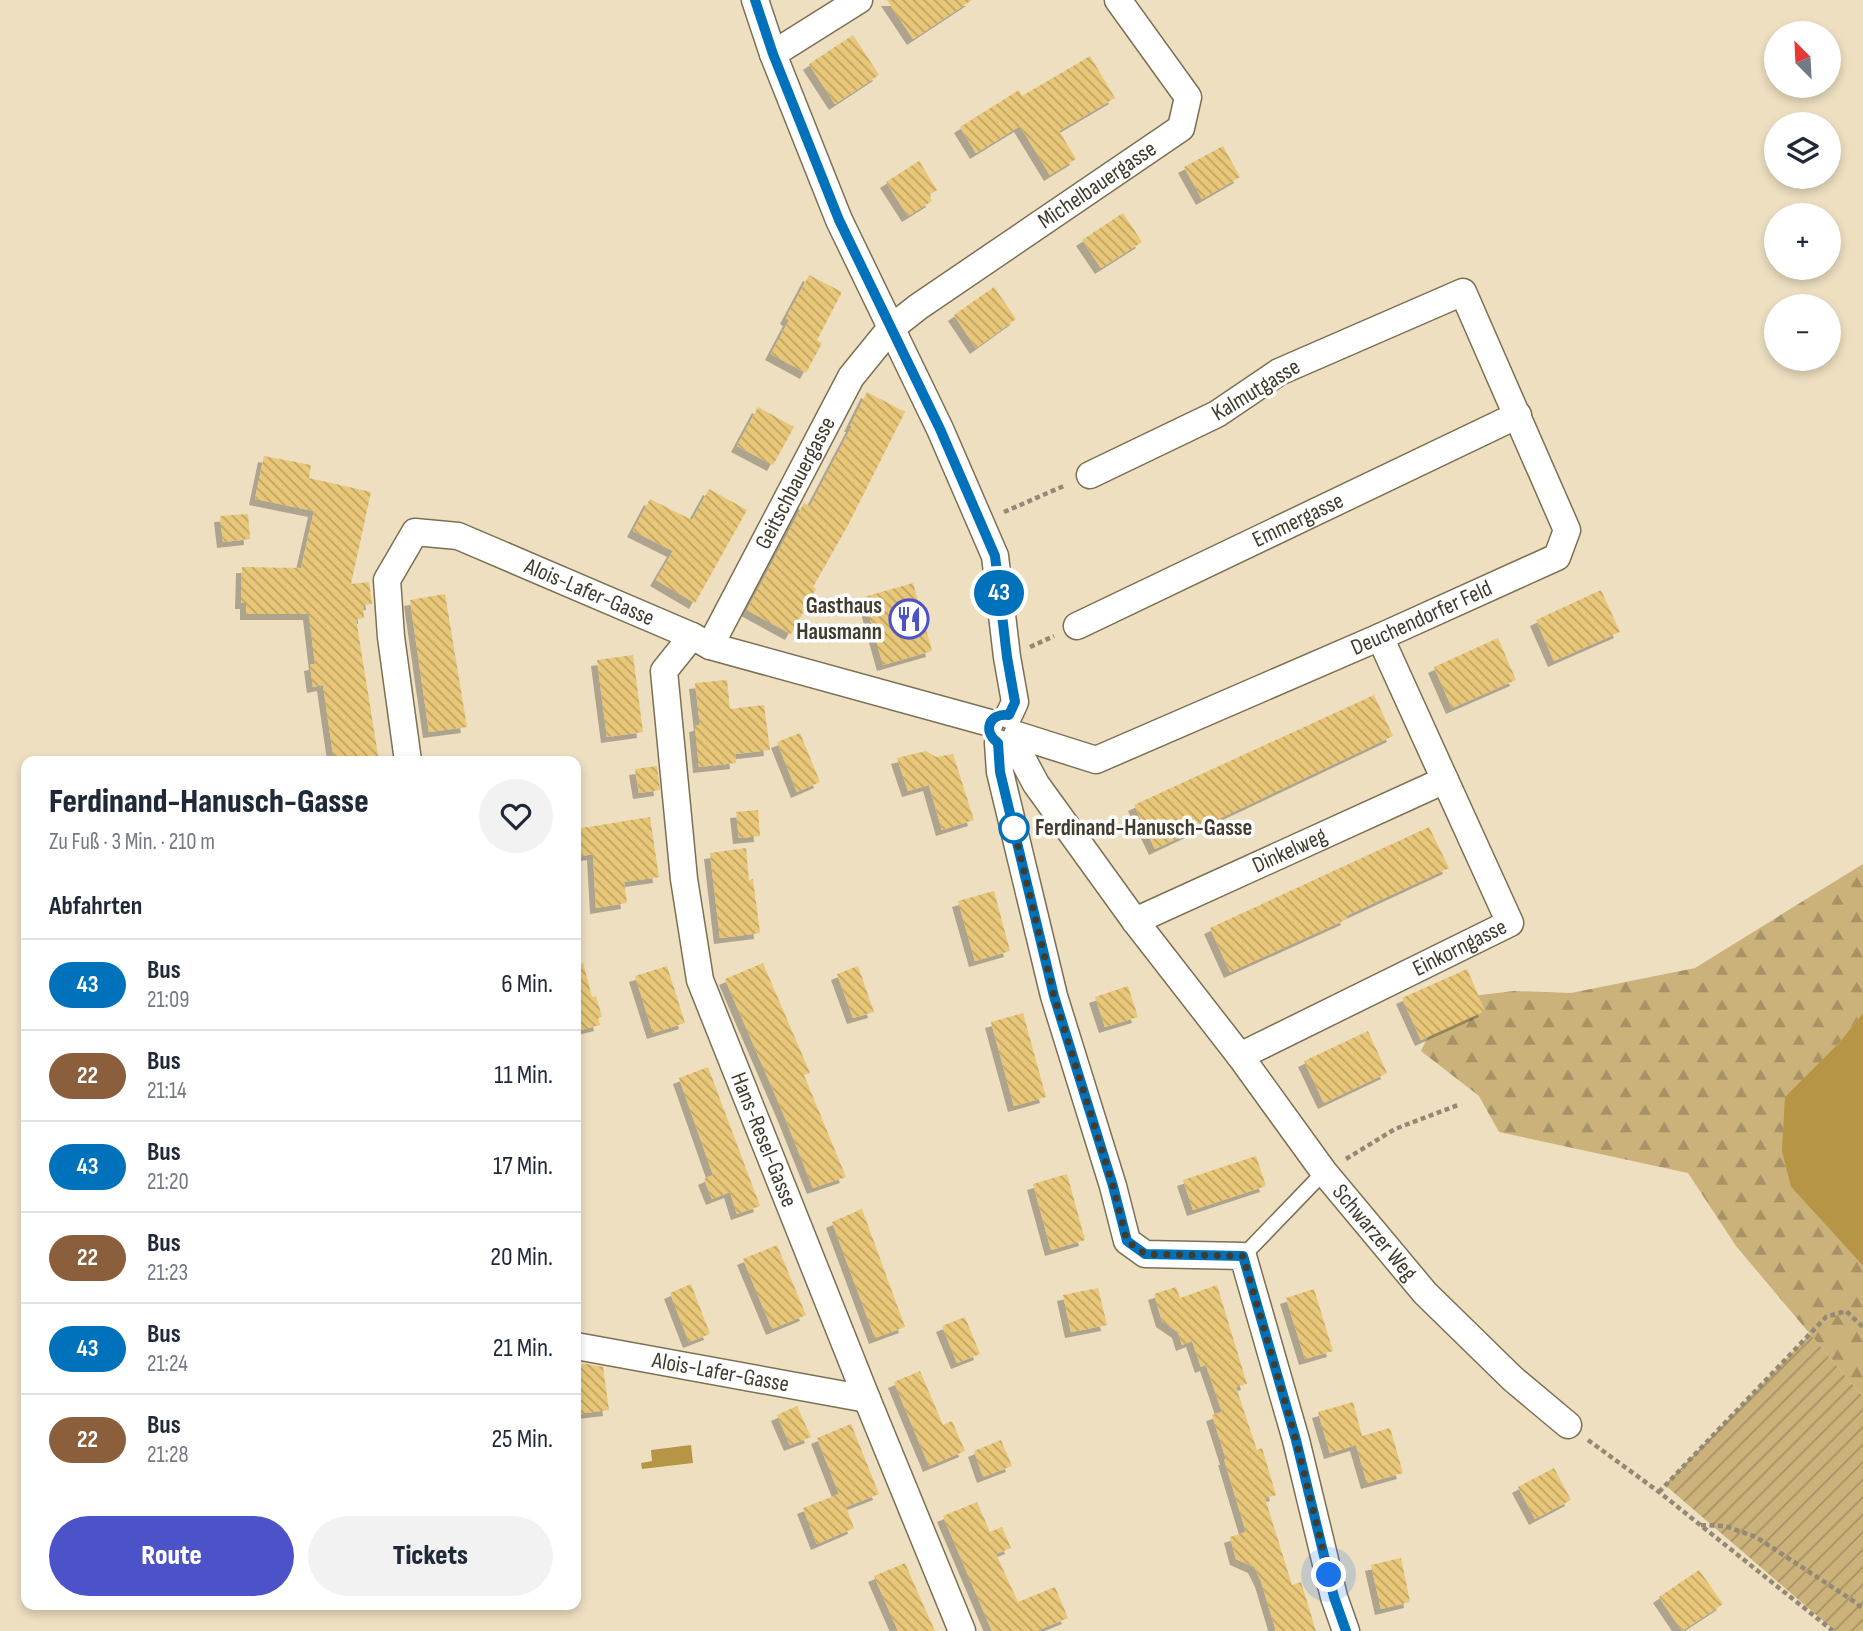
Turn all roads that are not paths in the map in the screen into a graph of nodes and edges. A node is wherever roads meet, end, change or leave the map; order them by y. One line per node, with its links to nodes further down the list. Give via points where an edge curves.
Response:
1 (755, 0): 4 (street)
2 (859, 0): 4 (street)
3 (1118, 0): 6 (street, Michelbauergasse, via 1188,97 1181,128)
4 (773, 54): 6 (street, via 839,220)
5 (1463, 292): 7 (street, Deuchendorfer Feld); 8 (street, Kalmutgasse, via 1279,372 1217,414)
6 (890, 328): 11 (street, Geitschbauergasse, via 851,377); 12 (street, via 995,556 1015,702)
7 (1518, 415): 9 (street, Emmergasse); 10 (street, Deuchendorfer Feld, via 1566,530 1557,557)
8 (1090, 475)
9 (1077, 626)
10 (1380, 637): 12 (street, Deuchendorfer Feld, via 1096,760); 14 (street, Einkorngasse)
11 (701, 641): 12 (street, Alois-Lafer-Gasse); 13 (street, Alois-Lafer-Gasse, via 458,536 415,532 387,580); 20 (street, Hans-Resel-Gasse, via 664,671 684,879 700,980)
12 (1005, 731): 15 (street, Schwarzer Weg, via 1036,784); 18 (street, via 1000,772 1054,996 1127,1241 1145,1254)
13 (407, 756)
14 (1445, 780): 15 (street, Dinkelweg); 16 (street, Einkorngasse, via 1510,923)
15 (1135, 921): 16 (street, Schwarzer Weg)
16 (1240, 1056): 17 (street, Schwarzer Weg)
17 (1324, 1172): 18 (lane); 21 (street, Schwarzer Weg, via 1425,1293 1513,1379)
18 (1243, 1256): 23 (street)
19 (581, 1347): 20 (street, Alois-Lafer-Gasse)
20 (867, 1399): 22 (street, Hans-Resel-Gasse)
21 (1568, 1425)
22 (962, 1631)
23 (1346, 1631)

